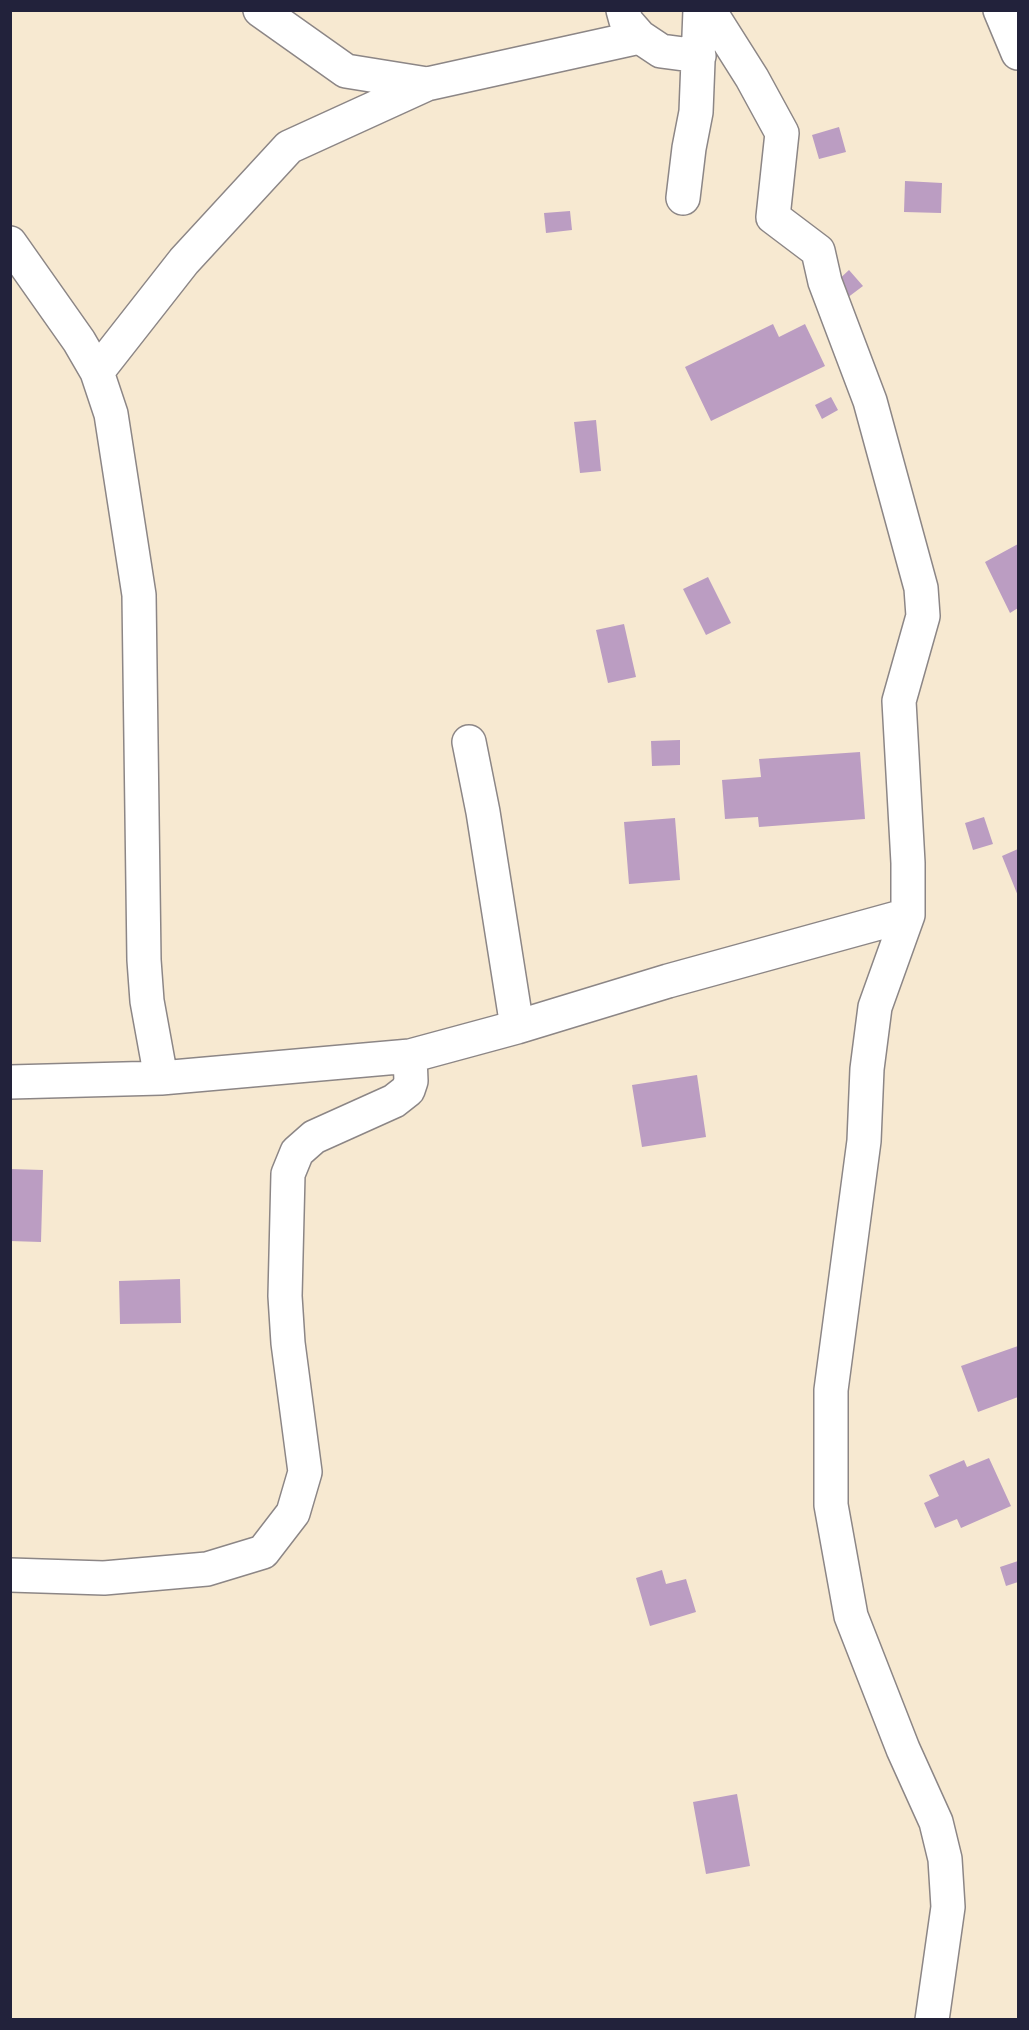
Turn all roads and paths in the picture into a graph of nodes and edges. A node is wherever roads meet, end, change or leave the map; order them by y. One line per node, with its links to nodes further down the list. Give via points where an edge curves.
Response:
1 (260, 10): 8 (street, via 346,71)
2 (700, 10): 7 (street)
3 (709, 10): 13 (street, via 782,133 773,217 818,251 825,282 870,401 921,588 923,616 899,701)
4 (1000, 10): 6 (street)
5 (632, 24): 7 (street, via 661,51); 8 (street)
6 (1018, 53)
7 (699, 56): 9 (street, via 696,112)
8 (427, 84): 11 (street, via 289,147 184,261)
9 (683, 198)
10 (10, 243): 11 (street)
11 (97, 372): 16 (street, via 111,414 139,595 144,960 147,1001)
12 (470, 741): 14 (street)
13 (908, 915): 14 (street); 19 (street, via 875,1007 867,1068 864,1141 831,1390 831,1505 851,1616 936,1822 945,1859 948,1907)
14 (517, 1027): 15 (street)
15 (410, 1056): 16 (street); 18 (street, via 408,1090 394,1101 314,1137 297,1152 288,1174 286,1319 305,1472 293,1513 263,1552 207,1569 104,1578)
16 (162, 1078): 17 (street)
17 (10, 1082)
18 (10, 1575)
19 (932, 2019)

